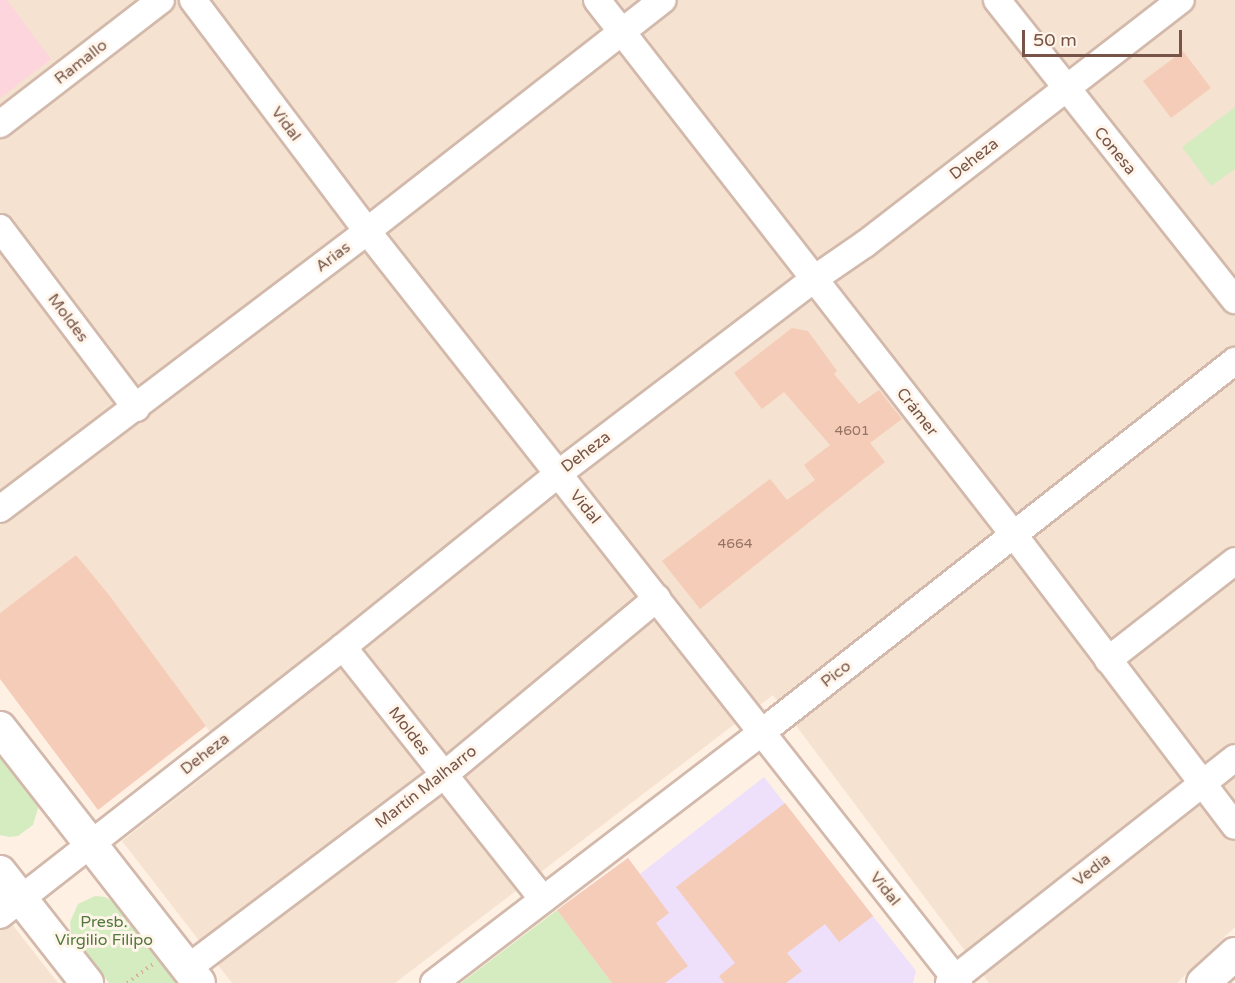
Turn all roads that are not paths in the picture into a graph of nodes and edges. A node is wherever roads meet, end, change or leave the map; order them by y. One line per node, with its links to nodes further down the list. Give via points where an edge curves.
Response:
1 (161, 0): 9 (street, Ramallo)
2 (193, 0): 11 (street, Vidal)
3 (597, 0): 7 (street, Crámer)
4 (663, 0): 7 (street, Arias)
5 (997, 0): 8 (street, Conesa)
6 (1180, 0): 8 (street, Deheza)
7 (622, 32): 11 (street, Arias); 12 (street, Crámer)
8 (1065, 88): 12 (street, Deheza, via 865,244); 13 (street, Conesa)
9 (0, 124)
10 (0, 228): 15 (street, Moldes)
11 (367, 231): 15 (street, Arias); 16 (street, Vidal)
12 (814, 279): 16 (street, Deheza); 18 (street, Crámer)
13 (1235, 300)
14 (1235, 361): 18 (street, Pico)
15 (136, 408): 17 (street, Arias)
16 (558, 474): 20 (street, Vidal); 21 (street, Deheza)
17 (0, 509)
18 (1014, 535): 22 (street, Crámer); 24 (street, Pico)
19 (1235, 561): 22 (street)
20 (657, 598): 24 (street, Vidal); 26 (street, Martín Malharro)
21 (343, 647): 26 (street, Moldes); 29 (street, Deheza)
22 (1107, 660): 27 (street, Crámer)
23 (0, 728): 29 (street)
24 (761, 733): 31 (street, Pico); 35 (street, Vidal)
25 (1235, 758): 27 (street, Vedia)
26 (444, 775): 31 (street, Moldes); 34 (street, Martín Malharro)
27 (1202, 784): 28 (street, Crámer); 35 (street, Vedia)
28 (1235, 826)
29 (89, 844): 32 (street, Deheza); 34 (street)
30 (0, 872): 32 (street)
31 (543, 899): 37 (street, Pico)
32 (11, 907): 36 (street)
33 (1235, 954): 38 (street)
34 (193, 975)
35 (955, 981)
36 (87, 983)
37 (434, 983)
38 (1203, 983)

